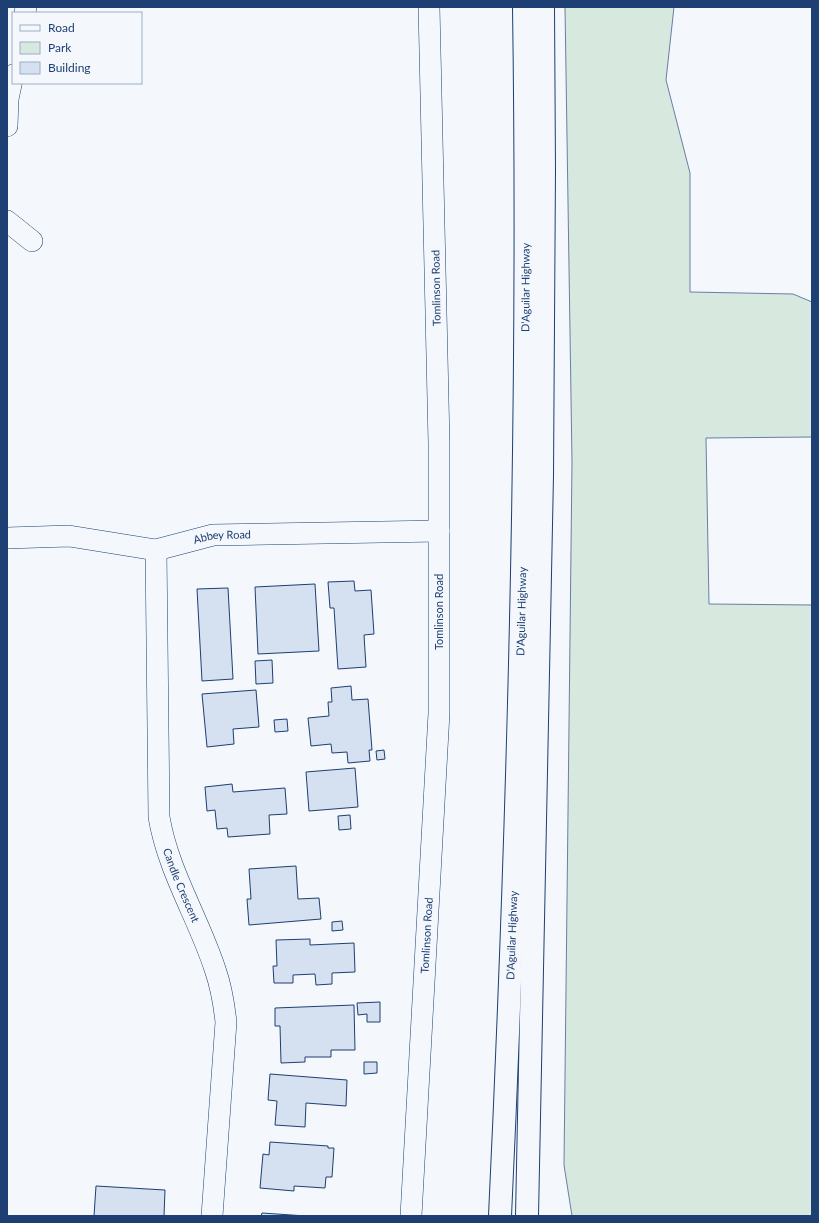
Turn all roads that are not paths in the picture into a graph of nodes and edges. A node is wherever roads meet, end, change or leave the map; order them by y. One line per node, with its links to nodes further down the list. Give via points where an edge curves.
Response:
1 (429, 7): 8 (street, Tomlinson Road)
2 (524, 7): 14 (highway, D'Aguilar Highway, via 525,353 518,755 513,942)
3 (543, 7): 11 (highway, D'Aguilar Highway, via 542,468)
4 (12, 80): 5 (street)
5 (7, 126)
6 (7, 221): 7 (street)
7 (32, 241)
8 (439, 531): 10 (street, Abbey Road, via 212,535); 13 (street, Tomlinson Road, via 439,713)
9 (7, 538): 10 (street, Abbey Road, via 69,536)
10 (156, 550): 12 (street, Candle Crescent, via 159,817 170,860 215,968 226,1022)
11 (528, 1180): 15 (highway, D'Aguilar Highway); 16 (highway, via 542,1209)
12 (212, 1216)
13 (411, 1216)
14 (500, 1216)
15 (527, 1216)
16 (542, 1216)

